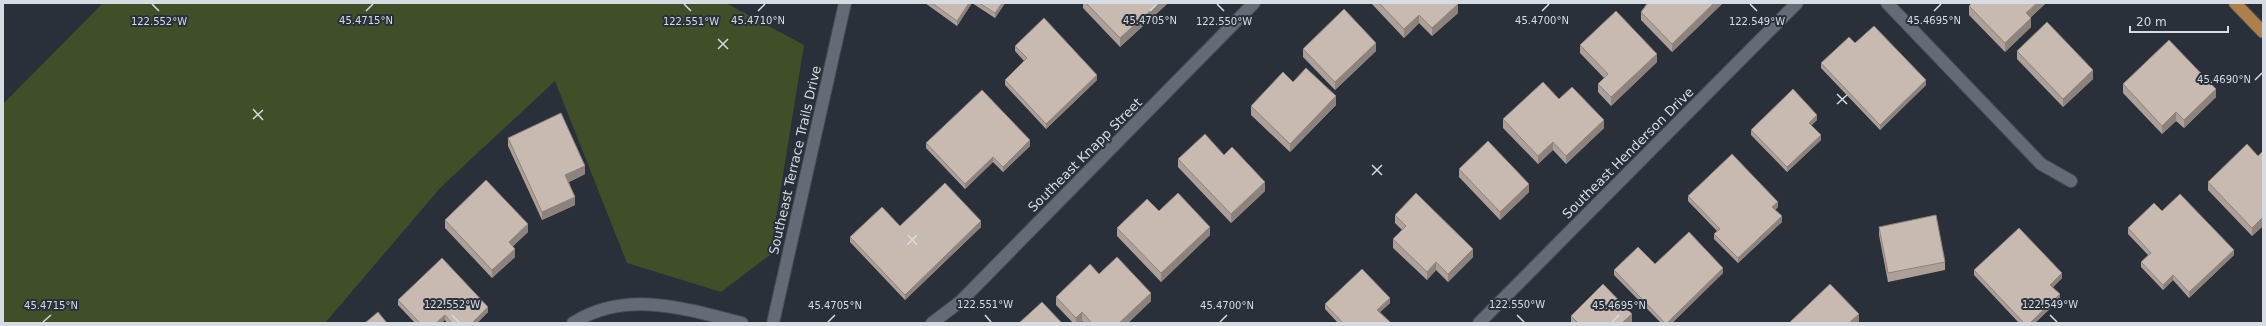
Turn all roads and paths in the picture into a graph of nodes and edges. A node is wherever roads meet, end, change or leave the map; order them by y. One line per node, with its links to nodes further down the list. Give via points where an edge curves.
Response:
1 (845, 3): 10 (street, Southeast Terrace Trails Drive)
2 (1254, 3): 11 (street, Southeast Knapp Street, via 961,301)
3 (1797, 3): 12 (street, Southeast Henderson Drive)
4 (1887, 3): 7 (street, via 2041,164)
5 (2235, 3): 6 (main road)
6 (2263, 32)
7 (2071, 181)
8 (573, 323): 9 (street, via 583,316 609,307 642,303 678,307)
9 (742, 323)
10 (773, 323)
11 (932, 323)
12 (1479, 323)

